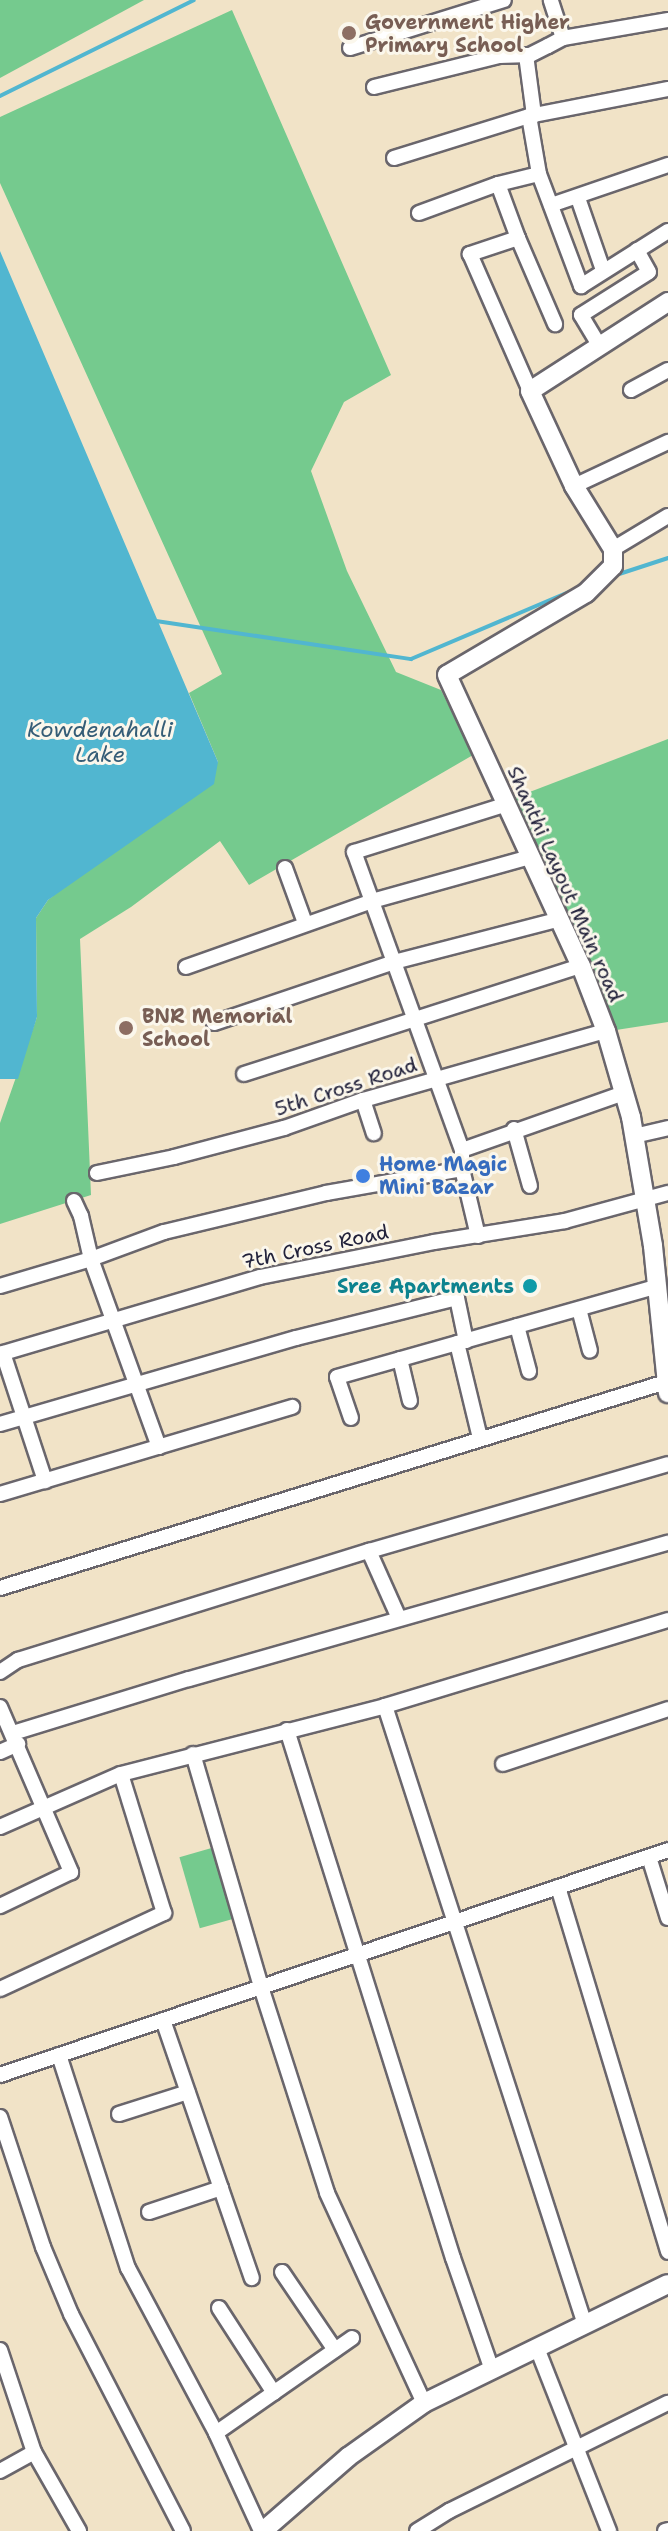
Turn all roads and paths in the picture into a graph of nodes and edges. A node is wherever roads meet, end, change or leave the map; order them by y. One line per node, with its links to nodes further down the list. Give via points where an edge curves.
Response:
1 (504, 0): 5 (street)
2 (551, 0): 4 (street)
3 (668, 20): 4 (street)
4 (563, 38): 6 (street)
5 (350, 48)
6 (526, 55): 7 (street, via 499,56); 9 (street)
7 (374, 87)
8 (668, 89): 9 (street)
9 (531, 116): 10 (street); 12 (street)
10 (394, 158)
11 (668, 165): 14 (street)
12 (539, 174): 13 (street); 15 (street)
13 (498, 184): 16 (street); 18 (street)
14 (578, 198): 15 (street); 20 (street)
15 (551, 205): 20 (street, via 581,286)
16 (419, 213)
17 (668, 231): 19 (street)
18 (518, 238): 22 (street); 26 (street, via 470,254)
19 (637, 250): 20 (street); 23 (street, via 649,272 581,315)
20 (603, 270)
21 (668, 302): 23 (street)
22 (555, 324)
23 (599, 345): 26 (street)
24 (668, 370): 25 (street)
25 (631, 390)
26 (530, 391): 28 (street)
27 (668, 442): 28 (street)
28 (574, 486): 30 (street)
29 (668, 516): 30 (street)
30 (613, 549): 31 (street, Shanthi Layout Main road, via 613,566 586,593 447,675)
31 (507, 804): 32 (street, Shanthi Layout Main road); 34 (street, via 354,852)
32 (530, 857): 34 (street); 35 (street, Shanthi Layout Main road)
33 (285, 868): 36 (street)
34 (372, 901): 36 (street); 37 (street)
35 (560, 919): 37 (street); 38 (street, Shanthi Layout Main road)
36 (305, 923): 39 (street)
37 (394, 962): 40 (street); 41 (street)
38 (581, 966): 40 (street); 42 (street, Shanthi Layout Main road)
39 (186, 967)
40 (414, 1019): 43 (street); 44 (street)
41 (214, 1023)
42 (606, 1031): 44 (street, 5th Cross Road); 45 (street, Shanthi Layout Main road)
43 (244, 1074)
44 (436, 1079): 46 (street, 5th Cross Road); 51 (street)
45 (624, 1093): 48 (street); 50 (street, Shanthi Layout Main road)
46 (363, 1100): 49 (street); 53 (street, 5th Cross Road, via 270,1132)
47 (668, 1128): 50 (street)
48 (514, 1129): 51 (street); 54 (street)
49 (374, 1133)
50 (634, 1136): 56 (street, Shanthi Layout Main road)
51 (462, 1150): 52 (street)
52 (462, 1169): 58 (street); 59 (street, via 326,1193 164,1232)
53 (97, 1173)
54 (530, 1186)
55 (668, 1193): 56 (street, 7th Cross Road)
56 (643, 1199): 58 (street, 7th Cross Road, via 565,1221); 61 (street, Shanthi Layout Main road)
57 (74, 1201): 59 (street)
58 (478, 1236): 63 (street, 7th Cross Road, via 260,1277)
59 (91, 1259): 60 (street); 63 (street)
60 (0, 1286)
61 (656, 1287): 62 (street); 65 (street, Shanthi Layout Main road)
62 (579, 1309): 64 (street); 67 (street)
63 (113, 1320): 68 (street, 7th Cross Road); 71 (street)
64 (517, 1326): 66 (street); 70 (street)
65 (664, 1332): 72 (street, Shanthi Layout Main road)
66 (462, 1342): 69 (street); 71 (street, via 457,1298); 78 (street)
67 (590, 1351)
68 (1, 1353): 75 (street)
69 (400, 1359): 73 (street); 76 (street, via 337,1377)
70 (529, 1371)
71 (136, 1382): 75 (street); 79 (street)
72 (667, 1388): 78 (street)
73 (410, 1401)
74 (292, 1407): 79 (street)
75 (25, 1417): 77 (street); 81 (street)
76 (351, 1418)
77 (0, 1424)
78 (480, 1438): 85 (street)
79 (159, 1447): 81 (street)
80 (668, 1464): 84 (street)
81 (45, 1481): 82 (street)
82 (0, 1494)
83 (668, 1543): 86 (street)
84 (369, 1551): 86 (street); 88 (street, via 18,1660)
85 (0, 1588)
86 (399, 1618): 93 (street)
87 (668, 1620): 89 (street)
88 (0, 1672)
89 (385, 1706): 92 (street); 105 (street)
90 (0, 1707): 93 (street)
91 (668, 1709): 96 (street)
92 (287, 1730): 95 (street); 106 (street)
93 (16, 1738): 94 (street); 98 (street)
94 (0, 1752)
95 (193, 1754): 97 (street); 107 (street)
96 (503, 1764)
97 (121, 1774): 98 (street); 108 (street, via 164,1913)
98 (43, 1807): 99 (street); 103 (street, via 71,1872)
99 (0, 1827)
100 (668, 1850): 101 (street)
101 (649, 1857): 102 (street); 104 (street)
102 (558, 1887): 105 (street); 117 (street)
103 (0, 1906)
104 (668, 1918)
105 (456, 1922): 106 (street); 122 (street)
106 (359, 1954): 107 (street); 127 (street)
107 (261, 1987): 109 (street); 129 (street, via 327,2193)
108 (0, 1989)
109 (163, 2020): 110 (street); 112 (street)
110 (59, 2055): 111 (street); 131 (street, via 119,2247)
111 (0, 2075)
112 (188, 2092): 113 (street); 115 (street)
113 (119, 2114)
114 (0, 2117): 136 (street, via 71,2314)
115 (221, 2188): 116 (street); 119 (street)
116 (149, 2212)
117 (668, 2252)
118 (282, 2272): 126 (street)
119 (252, 2278)
120 (668, 2284): 122 (street)
121 (219, 2308): 128 (street)
122 (585, 2325): 124 (street)
123 (352, 2338): 126 (street)
124 (537, 2348): 127 (street); 132 (street)
125 (0, 2350): 133 (street)
126 (335, 2350): 128 (street)
127 (492, 2370): 129 (street)
128 (274, 2393): 131 (street)
129 (424, 2403): 137 (street, via 348,2457)
130 (668, 2403): 132 (street)
131 (216, 2433): 137 (street)
132 (576, 2447): 138 (street); 139 (street)
133 (34, 2452): 134 (street); 135 (street)
134 (0, 2471)
135 (79, 2531)
136 (183, 2531)
137 (262, 2531)
138 (417, 2531)
139 (609, 2531)

